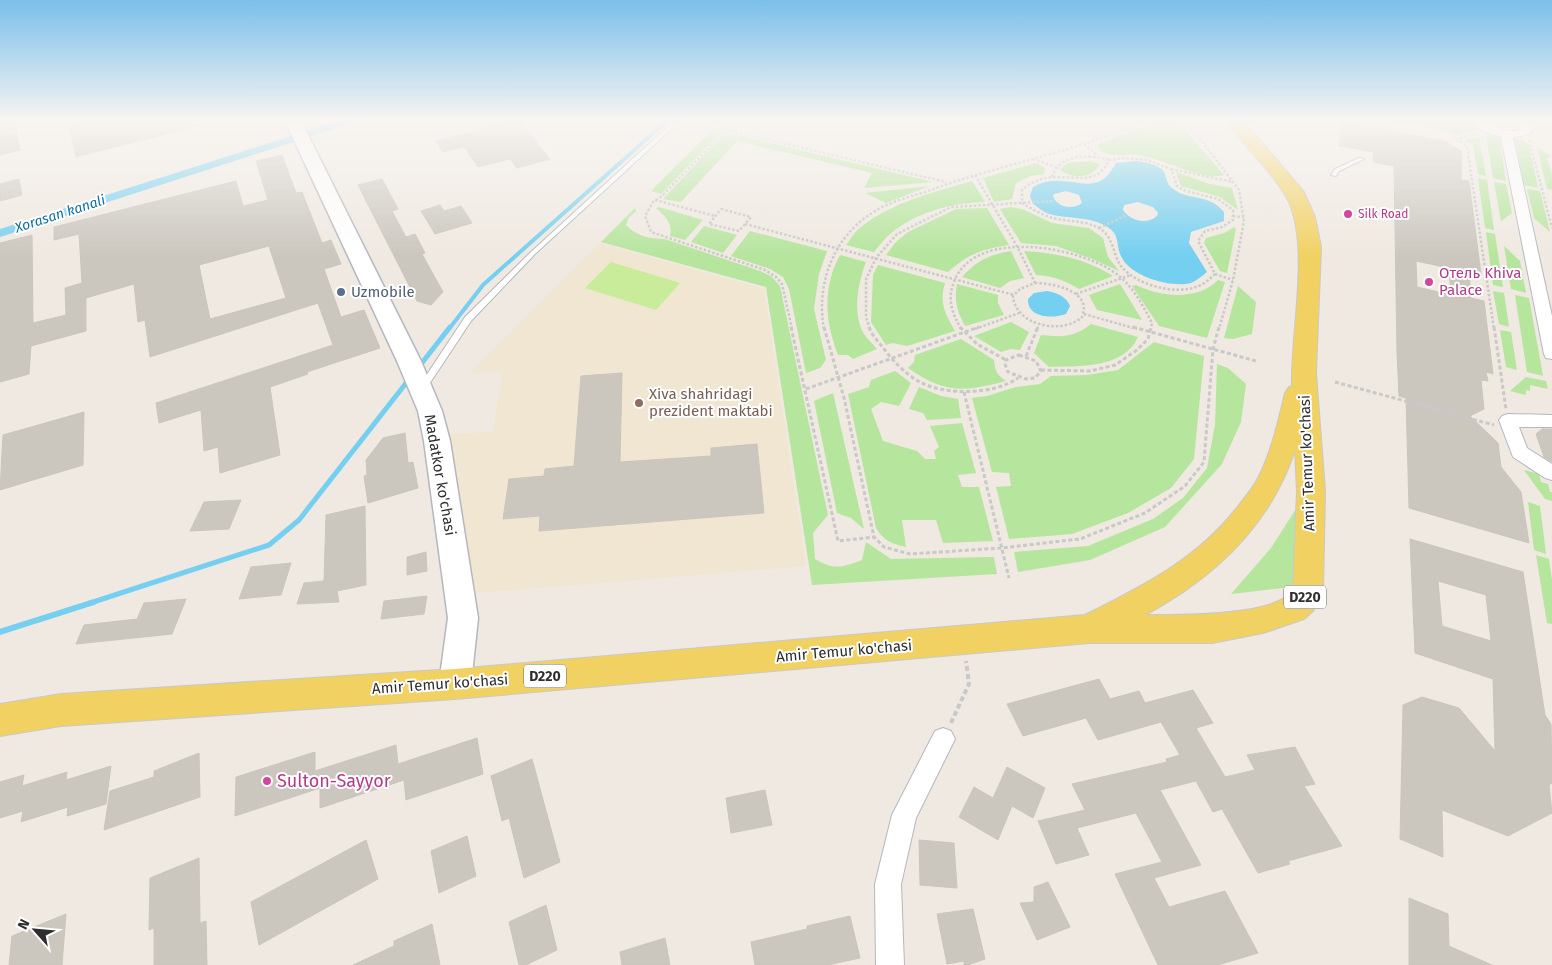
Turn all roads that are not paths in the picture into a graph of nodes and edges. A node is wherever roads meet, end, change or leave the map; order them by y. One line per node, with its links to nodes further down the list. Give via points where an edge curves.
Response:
1 (315, 166): 9 (street, Madatkor ko'chasi)
2 (628, 166): 9 (lane, via 533,253)
3 (1273, 166): 8 (main road, Amir Temur ko'chasi / D220, via 1294,192 1305,216 1310,247)
4 (1346, 166): 6 (lane)
5 (1525, 166): 7 (street)
6 (1334, 175)
7 (1552, 354)
8 (1304, 373): 12 (main road, Amir Temur ko'chasi / D220, via 1284,446 1268,485 1244,522 1212,556 1173,585); 12 (main road, Amir Temur ko'chasi / D220, via 1311,491 1308,591 1302,602 1293,610 1278,615 1212,629)
9 (416, 378): 13 (street, Madatkor ko'chasi, via 430,411 437,441 463,618)
10 (1552, 421): 11 (street, via 1510,425 1519,452)
11 (1552, 473)
12 (1089, 629): 13 (main road, Amir Temur ko'chasi / D220)
13 (455, 684): 14 (main road, Amir Temur ko'chasi / D220, via 61,710)
14 (0, 720)
15 (943, 739): 16 (street, via 904,815 888,884)
16 (890, 965)

